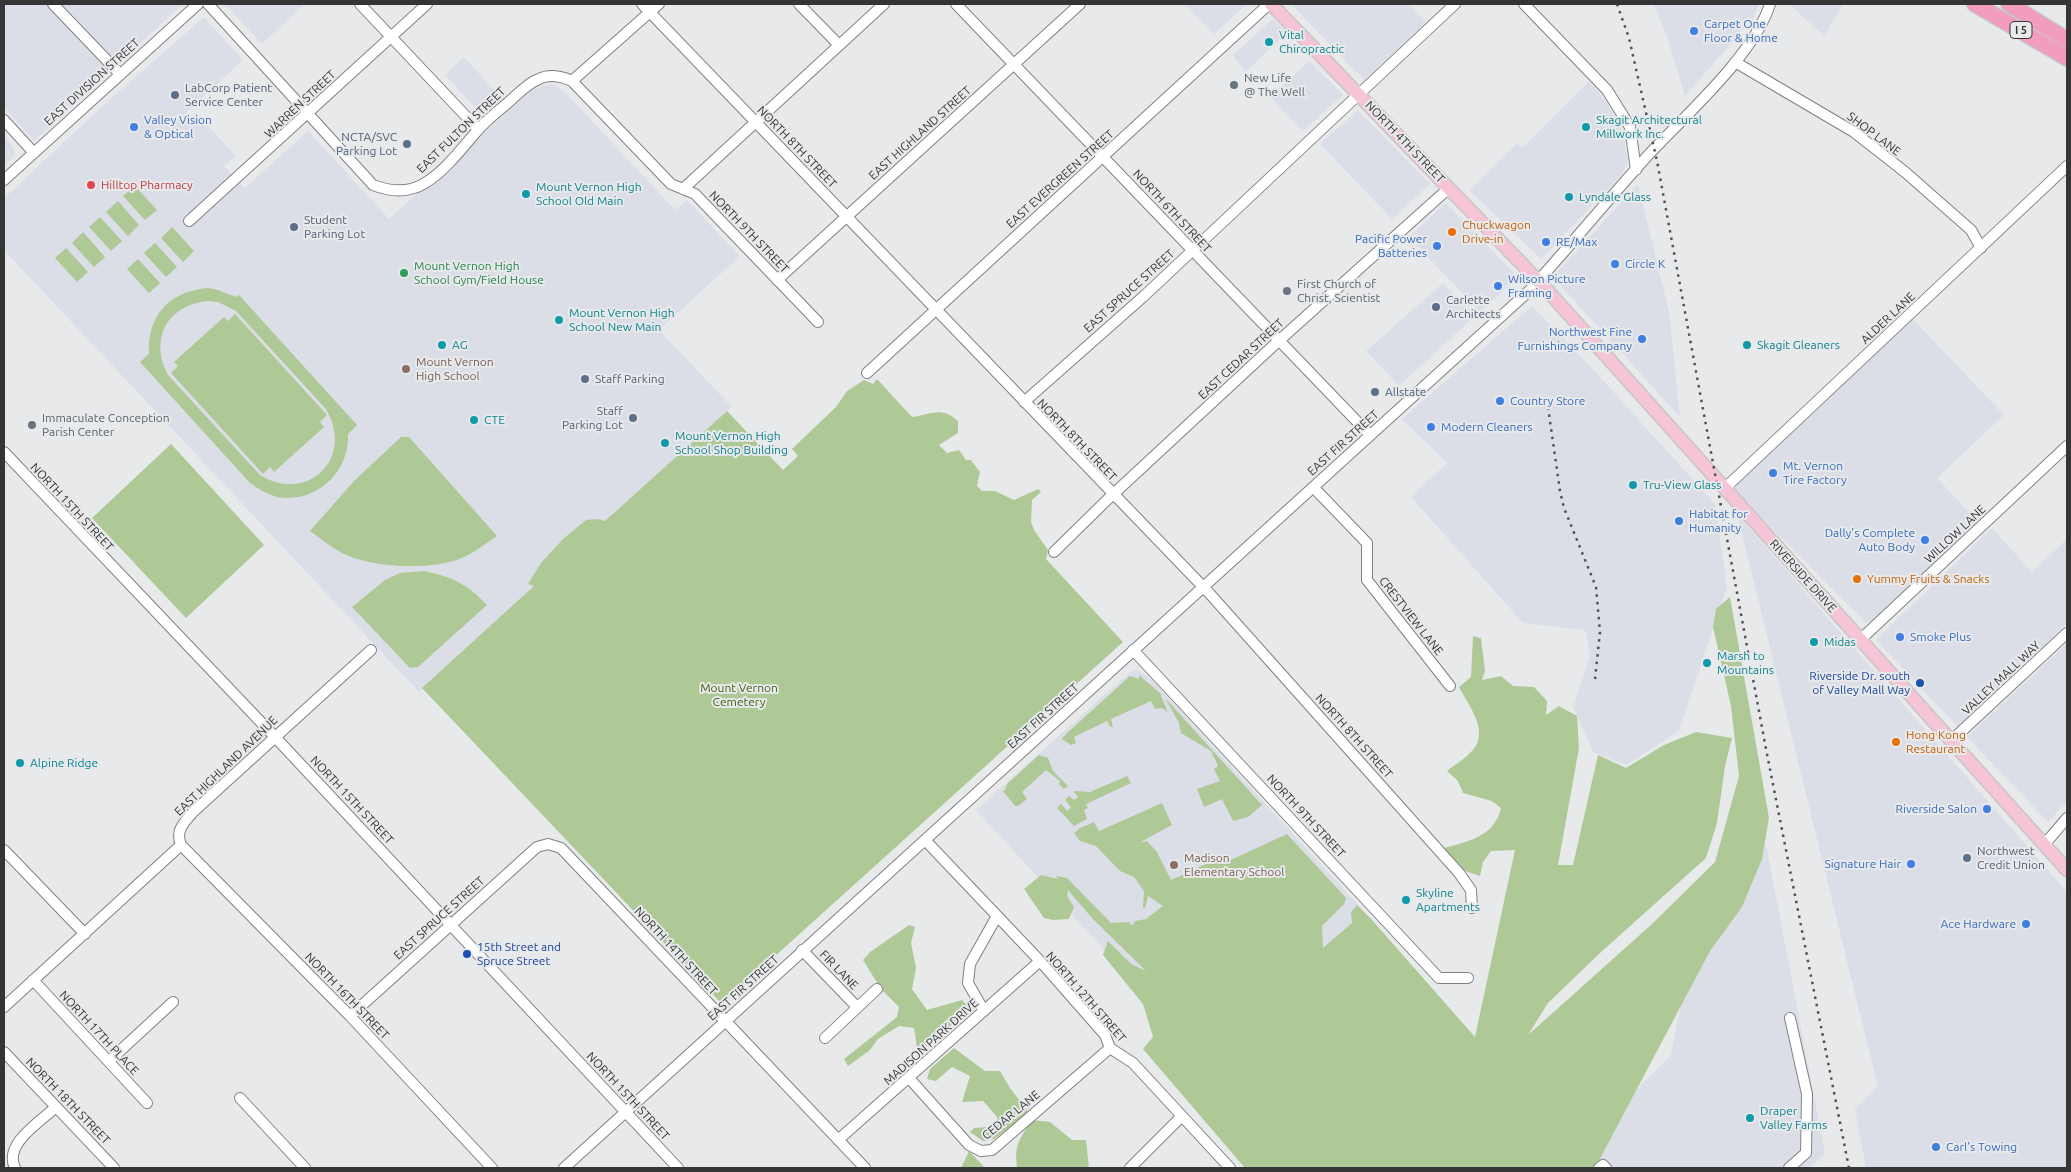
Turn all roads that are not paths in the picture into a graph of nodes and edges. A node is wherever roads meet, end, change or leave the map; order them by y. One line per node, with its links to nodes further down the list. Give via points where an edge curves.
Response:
1 (53, 4): 25 (street)
2 (198, 4): 25 (street, EAST DIVISION STREET)
3 (208, 4): 28 (street)
4 (360, 4): 19 (street)
5 (427, 4): 19 (street, WARREN STREET)
6 (642, 4): 18 (street, NORTH 8TH STREET)
7 (659, 4): 18 (street)
8 (799, 4): 21 (street)
9 (884, 4): 21 (street)
10 (956, 4): 24 (street, NORTH 6TH STREET)
11 (1080, 4): 24 (street, EAST HIGHLAND STREET)
12 (1270, 4): 27 (main road, NORTH 4TH STREET); 33 (street, EAST EVERGREEN STREET)
13 (1455, 4): 27 (street, EAST SPRUCE STREET)
14 (1524, 4): 35 (street, via 1607,90 1630,127)
15 (1770, 4): 23 (street, EAST FIR STREET, via 1760,29)
16 (1975, 4): 22 (highway, I 5)
17 (2009, 4): 20 (highway, I 5)
18 (650, 12): 26 (street); 30 (street, NORTH 8TH STREET)
19 (391, 37): 28 (street, WARREN STREET); 31 (street)
20 (2067, 40)
21 (839, 45): 30 (street)
22 (2067, 58)
23 (1735, 62): 35 (street, EAST FIR STREET); 41 (street, SHOP LANE, via 1854,132 1971,230)
24 (1013, 63): 33 (street, NORTH 6TH STREET); 39 (street, EAST HIGHLAND STREET)
25 (120, 74): 32 (street, EAST DIVISION STREET)
26 (572, 81): 31 (street, EAST FULTON STREET, via 560,77 540,78); 38 (street, NORTH 9TH STREET, via 670,184)
27 (1359, 94): 37 (main road, NORTH 4TH STREET); 42 (street, EAST SPRUCE STREET)
28 (307, 114): 31 (street, EAST FULTON STREET, via 369,181 382,189 399,191 425,183); 40 (street, WARREN STREET)
29 (4, 120): 32 (street)
30 (755, 121): 38 (street); 39 (street, NORTH 8TH STREET)
31 (478, 130)
32 (34, 153): 36 (street, EAST DIVISION STREET)
33 (1104, 156): 42 (street, NORTH 6TH STREET); 45 (street, EAST EVERGREEN STREET)
34 (2067, 166): 41 (street, ALDER LANE)
35 (1636, 170): 44 (street, EAST FIR STREET)
36 (4, 180)
37 (1449, 188): 44 (main road, NORTH 4TH STREET); 47 (street, EAST CEDAR STREET)
38 (683, 189): 43 (street, NORTH 9TH STREET, via 695,194)
39 (846, 217): 43 (street, EAST HIGHLAND STREET); 45 (street, NORTH 8TH STREET)
40 (189, 222)
41 (1981, 248): 54 (street, ALDER LANE)
42 (1192, 250): 47 (street, NORTH 6TH STREET); 49 (street, EAST SPRUCE STREET)
43 (777, 280): 46 (street, NORTH 9TH STREET)
44 (1538, 281): 50 (street, EAST FIR STREET); 54 (main road, RIVERSIDE DRIVE)
45 (936, 310): 48 (street, EAST EVERGREEN STREET); 49 (street, NORTH 8TH STREET)
46 (818, 322)
47 (1280, 341): 50 (street, NORTH 6TH STREET); 55 (street, EAST CEDAR STREET)
48 (867, 373)
49 (1024, 402): 55 (street, NORTH 8TH STREET)
50 (1370, 436): 53 (street, EAST FIR STREET)
51 (2067, 446): 59 (street, WILLOW LANE)
52 (4, 452): 63 (street, NORTH 15TH STREET)
53 (1313, 487): 57 (street, EAST FIR STREET); 62 (street, CRESTVIEW LANE, via 1366,543 1366,580)
54 (1725, 488): 59 (main road, RIVERSIDE DRIVE)
55 (1113, 494): 56 (street, EAST CEDAR STREET); 57 (street, NORTH 8TH STREET)
56 (1054, 552)
57 (1203, 587): 61 (street, EAST FIR STREET); 72 (street, NORTH 8TH STREET, via 1459,873 1471,890)
58 (2067, 633): 64 (street, VALLEY MALL WAY)
59 (1860, 640): 64 (main road, RIVERSIDE DRIVE)
60 (371, 650): 63 (street, EAST HIGHLAND AVENUE)
61 (1134, 650): 66 (street, EAST FIR STREET); 78 (street, NORTH 9TH STREET, via 1439,978)
62 (1450, 686)
63 (276, 737): 68 (street, EAST HIGHLAND AVENUE, via 193,812 180,828 178,837); 74 (street, NORTH 15TH STREET)
64 (1951, 741): 69 (main road, RIVERSIDE DRIVE)
65 (2067, 818): 69 (street)
66 (924, 840): 73 (street, NORTH 12TH STREET); 76 (street, EAST FIR STREET)
67 (548, 844): 74 (street, EAST SPRUCE STREET, via 538,847); 87 (street, NORTH 14TH STREET, via 561,848)
68 (181, 845): 75 (street); 85 (street, NORTH 16TH STREET)
69 (2044, 845): 71 (main road, RIVERSIDE DRIVE)
70 (4, 850): 75 (street)
71 (2067, 870)
72 (1472, 908)
73 (997, 916): 77 (street, NORTH 12TH STREET); 84 (street, via 970,964 968,983)
74 (451, 924): 85 (street, EAST SPRUCE STREET); 96 (street, NORTH 15TH STREET)
75 (85, 934): 79 (street)
76 (802, 950): 83 (street, FIR LANE); 87 (street, EAST FIR STREET)
77 (1040, 961): 84 (street, MADISON PARK DRIVE); 89 (street, NORTH 12TH STREET, via 1105,1035)
78 (1468, 978)
79 (33, 980): 82 (street); 91 (street, NORTH 17TH PLACE)
80 (877, 989): 83 (street, FIR LANE)
81 (173, 1002): 91 (street)
82 (4, 1007)
83 (857, 1008): 88 (street, FIR LANE)
84 (984, 1011): 92 (street, MADISON PARK DRIVE)
85 (350, 1016): 102 (street, NORTH 16TH STREET)
86 (1790, 1018): 108 (street, via 1807,1094 1806,1153)
87 (725, 1021): 96 (street, EAST FIR STREET); 98 (street, NORTH 14TH STREET)
88 (825, 1038)
89 (1110, 1048): 92 (street, CEDAR LANE, via 992,1150 981,1151 969,1144); 97 (street, NORTH 12TH STREET, via 1133,1063)
90 (4, 1052): 95 (street, NORTH 18TH STREET)
91 (109, 1062): 94 (street, NORTH 17TH PLACE)
92 (909, 1078): 98 (street, MADISON PARK DRIVE)
93 (240, 1098): 101 (street)
94 (147, 1103)
95 (56, 1107): 99 (street, via 19,1141 13,1152); 100 (street, NORTH 18TH STREET)
96 (626, 1112): 103 (street, EAST FIR STREET); 104 (street, NORTH 15TH STREET)
97 (1182, 1116): 106 (street); 107 (street, NORTH 12TH STREET)
98 (838, 1140): 105 (street, NORTH 14TH STREET)
99 (15, 1168)
100 (114, 1168)
101 (305, 1168)
102 (492, 1168)
103 (564, 1168)
104 (678, 1168)
105 (865, 1168)
106 (1130, 1168)
107 (1230, 1168)
108 (1789, 1168)

